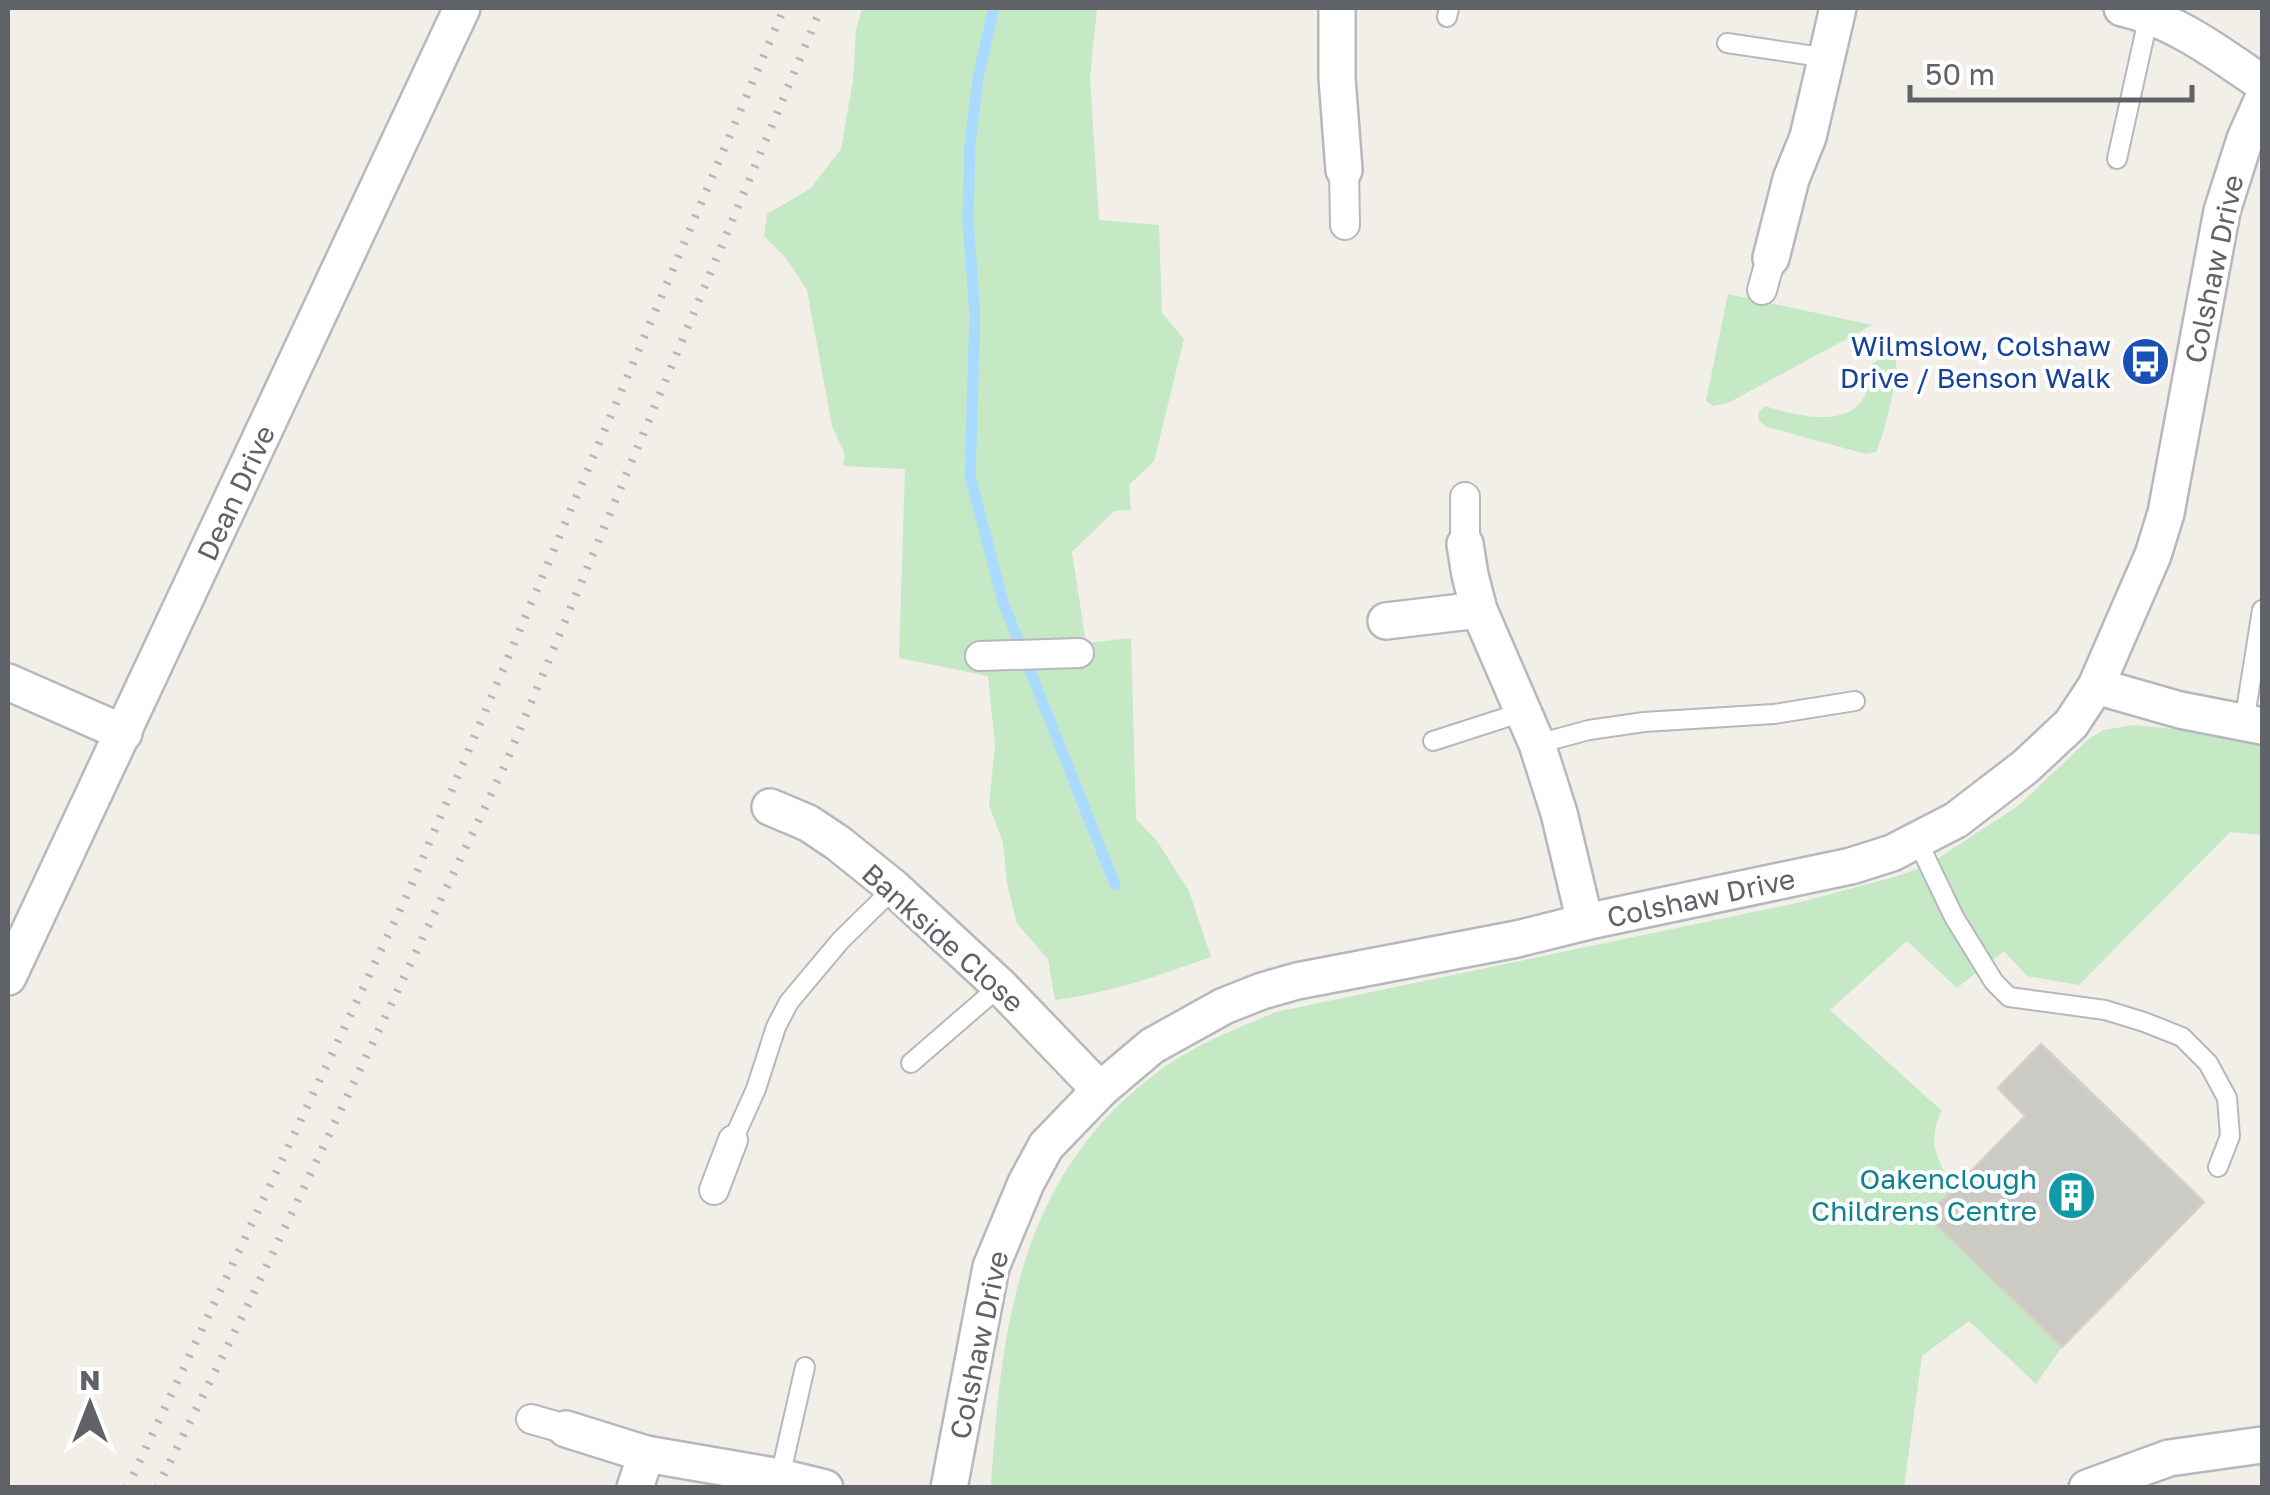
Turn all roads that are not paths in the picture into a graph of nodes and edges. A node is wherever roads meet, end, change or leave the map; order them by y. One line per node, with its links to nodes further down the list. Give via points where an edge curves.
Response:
1 (462, 8): 25 (street, Dean Drive)
2 (1337, 8): 10 (street)
3 (1838, 8): 6 (street)
4 (2136, 11): 7 (street, via 2203,43); 9 (lane)
5 (1727, 43): 6 (lane)
6 (1828, 58): 12 (street)
7 (2262, 83)
8 (2262, 101): 21 (street, Colshaw Drive, via 2222,210 2166,513)
9 (2118, 159)
10 (1344, 170): 11 (street)
11 (1345, 225)
12 (1767, 274)
13 (1465, 496): 14 (street)
14 (1465, 544): 15 (street)
15 (1479, 610): 17 (street); 24 (street)
16 (2262, 610): 23 (lane)
17 (1386, 621)
18 (1080, 653): 19 (street)
19 (980, 656)
20 (8, 682): 25 (street)
21 (2096, 686): 23 (street); 28 (street, Colshaw Drive, via 2071,724 2025,767)
22 (1855, 701): 24 (lane, via 1589,730)
23 (2253, 724)
24 (1530, 728): 26 (lane); 30 (street, via 1559,813)
25 (124, 733): 31 (street, Dean Drive)
26 (1433, 741)
27 (760, 802): 29 (street, Bankside Close, via 808,823)
28 (1918, 842): 30 (street, Colshaw Drive, via 1851,866); 36 (lane, via 1954,916 2009,997 2144,1022 2182,1038 2208,1062 2227,1098 2230,1136)
29 (894, 888): 32 (street, Bankside Close); 35 (lane, via 789,1002)
30 (1584, 922): 34 (street, Colshaw Drive, via 1262,991 1152,1046)
31 (8, 978)
32 (1000, 986): 33 (lane); 34 (street, Bankside Close)
33 (912, 1062)
34 (1100, 1090): 46 (street, Colshaw Drive, via 1046,1146 1007,1224 991,1267)
35 (733, 1140): 37 (street)
36 (2218, 1166)
37 (714, 1190)
38 (806, 1368): 43 (lane)
39 (531, 1419): 40 (street)
40 (566, 1429): 42 (street)
41 (2262, 1446): 47 (street, via 2170,1458)
42 (646, 1454): 43 (street); 44 (street)
43 (780, 1477): 45 (street)
44 (634, 1488)
45 (825, 1488)
46 (949, 1488)
47 (2087, 1488)

